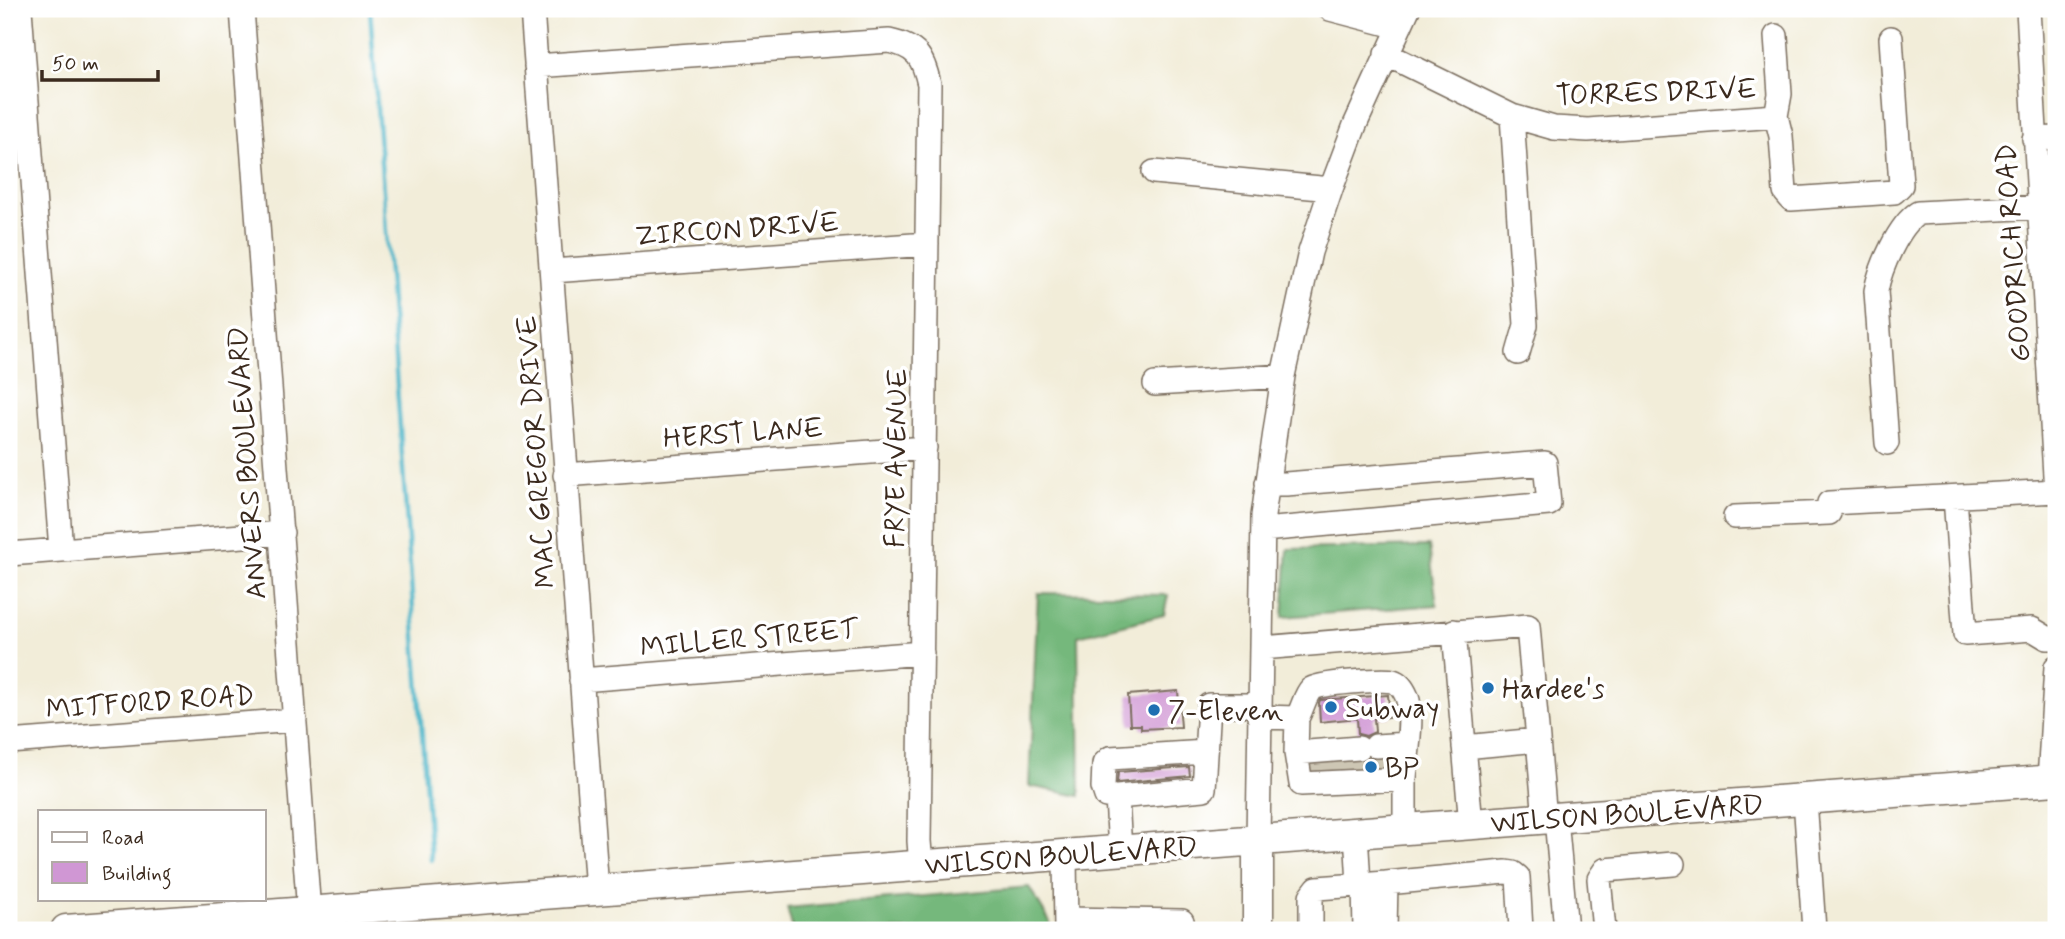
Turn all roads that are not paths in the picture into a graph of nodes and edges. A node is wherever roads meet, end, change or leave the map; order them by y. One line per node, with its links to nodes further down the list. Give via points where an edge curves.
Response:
1 (20, 9): 32 (street)
2 (242, 9): 31 (street, ANVERS BOULEVARD)
3 (532, 9): 10 (street, MAC GREGOR DRIVE)
4 (1330, 9): 6 (street)
5 (2028, 9): 13 (street, GOODRICH ROAD)
6 (1403, 18): 9 (street)
7 (1776, 36): 12 (street, via 1780,94)
8 (1891, 38): 12 (street, via 1899,189 1787,197)
9 (1385, 54): 11 (street, TORRES DRIVE); 15 (street)
10 (536, 66): 17 (street, FRYE AVENUE, via 889,41 905,44 925,66 929,84); 18 (street, MAC GREGOR DRIVE)
11 (1512, 116): 12 (street, TORRES DRIVE, via 1571,130); 20 (street, via 1526,326)
12 (1776, 116)
13 (2045, 139): 16 (street, GOODRICH ROAD)
14 (1154, 172): 15 (street)
15 (1331, 189): 21 (street, via 1310,253)
16 (2039, 207): 19 (street, GOODRICH ROAD); 23 (street, via 1918,213 1909,219 1879,272 1876,291)
17 (927, 244): 18 (street, ZIRCON DRIVE); 24 (street, FRYE AVENUE)
18 (552, 271): 25 (street, MAC GREGOR DRIVE)
19 (2052, 350): 27 (street, GOODRICH ROAD)
20 (1518, 353)
21 (1283, 376): 22 (street); 26 (street)
22 (1155, 384)
23 (1887, 443)
24 (925, 448): 25 (street, HERST LANE); 37 (street, FRYE AVENUE)
25 (565, 475): 39 (street, MAC GREGOR DRIVE)
26 (1267, 483): 30 (street); 30 (street, via 1545,463 1549,504)
27 (2056, 492): 28 (street)
28 (1955, 498): 29 (street, via 1829,503 1829,513); 35 (street, via 1965,634 2032,629)
29 (1735, 517)
30 (1263, 530): 36 (street)
31 (282, 533): 32 (street); 42 (street, ANVERS BOULEVARD)
32 (61, 550): 33 (street)
33 (9, 554)
34 (1454, 631): 36 (street); 43 (street, via 1528,626); 45 (street)
35 (2056, 638)
36 (1261, 648): 40 (street)
37 (922, 653): 39 (street, MILLER STREET); 59 (street, FRYE AVENUE)
38 (2056, 667): 48 (street)
39 (582, 680): 61 (street, MAC GREGOR DRIVE)
40 (1259, 711): 41 (street); 46 (street, via 1209,705); 55 (street)
41 (1297, 718): 47 (street); 47 (street, via 1314,687 1393,681 1402,688 1408,700)
42 (295, 720): 44 (street, MITFORD ROAD); 62 (street, ANVERS BOULEVARD)
43 (1538, 740): 45 (street); 51 (street)
44 (9, 742)
45 (1464, 747): 52 (street)
46 (1206, 752): 49 (street, via 1204,789); 49 (street, via 1110,758 1104,764 1103,787 1106,796)
47 (1355, 764): 53 (street)
48 (2053, 781): 50 (main road, WILSON BOULEVARD)
49 (1117, 797): 56 (street)
50 (1805, 799): 51 (main road, WILSON BOULEVARD); 74 (street)
51 (1550, 818): 52 (main road, WILSON BOULEVARD); 72 (street)
52 (1471, 824): 53 (main road, WILSON BOULEVARD)
53 (1405, 830): 54 (main road, WILSON BOULEVARD)
54 (1356, 833): 55 (main road, WILSON BOULEVARD); 60 (street)
55 (1258, 841): 56 (main road, WILSON BOULEVARD); 65 (main road)
56 (1119, 852): 57 (main road, WILSON BOULEVARD)
57 (1065, 856): 59 (main road, WILSON BOULEVARD); 63 (street)
58 (1673, 863): 73 (street, via 1605,870 1599,880)
59 (921, 866): 61 (main road, WILSON BOULEVARD)
60 (1370, 884): 68 (street, via 1314,890); 69 (street); 70 (street); 71 (street, via 1513,873 1518,877)
61 (597, 890): 62 (main road, WILSON BOULEVARD)
62 (309, 913): 64 (main road, WILSON BOULEVARD)
63 (1066, 925): 67 (street, via 1182,921)
64 (127, 928): 66 (main road, WILSON BOULEVARD)
65 (1261, 928)
66 (66, 930)
67 (1182, 930)
68 (1311, 930)
69 (1365, 930)
70 (1385, 930)
71 (1521, 930)
72 (1566, 930)
73 (1604, 930)
74 (1814, 930)

